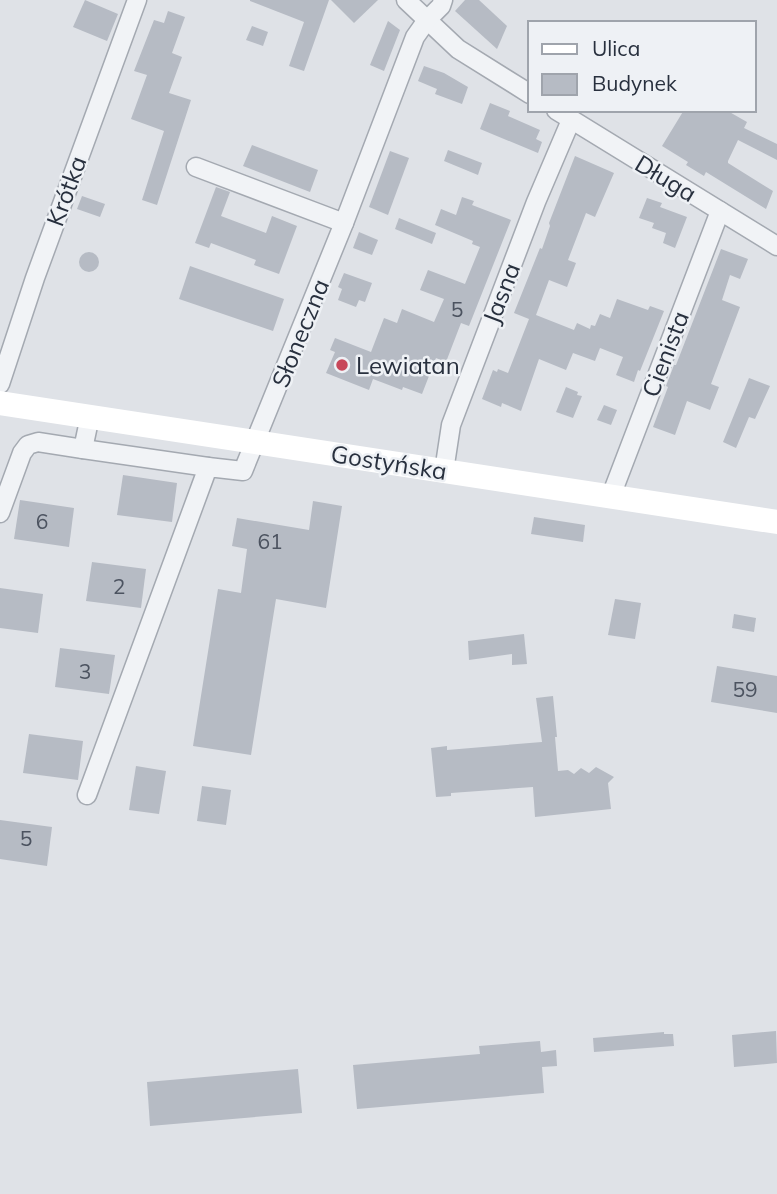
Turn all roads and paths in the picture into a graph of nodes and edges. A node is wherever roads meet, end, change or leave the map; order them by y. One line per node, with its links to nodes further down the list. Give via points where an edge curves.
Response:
1 (137, 0): 11 (street, Krótka)
2 (406, 0): 4 (street)
3 (443, 0): 4 (street, Słoneczna)
4 (427, 20): 5 (street, via 472,59); 9 (street, Słoneczna, via 415,37)
5 (528, 93)
6 (563, 115): 8 (street, Długa); 17 (street, Jasna, via 536,202 451,425)
7 (196, 167): 9 (street)
8 (720, 211): 10 (street, Długa); 18 (street, Cienista)
9 (344, 223): 14 (street, Słoneczna)
10 (777, 246)
11 (0, 384)
12 (0, 403): 13 (main road, Gostyńska)
13 (90, 416): 14 (main road, Gostyńska); 15 (street)
14 (256, 442): 16 (street, Słoneczna, via 243,471); 17 (main road, Gostyńska)
15 (83, 449): 16 (street); 19 (street, via 38,442 28,445)
16 (208, 467): 21 (street)
17 (444, 471): 18 (main road, Gostyńska)
18 (611, 496): 20 (main road, Gostyńska)
19 (0, 513)
20 (777, 522)
21 (87, 795)

